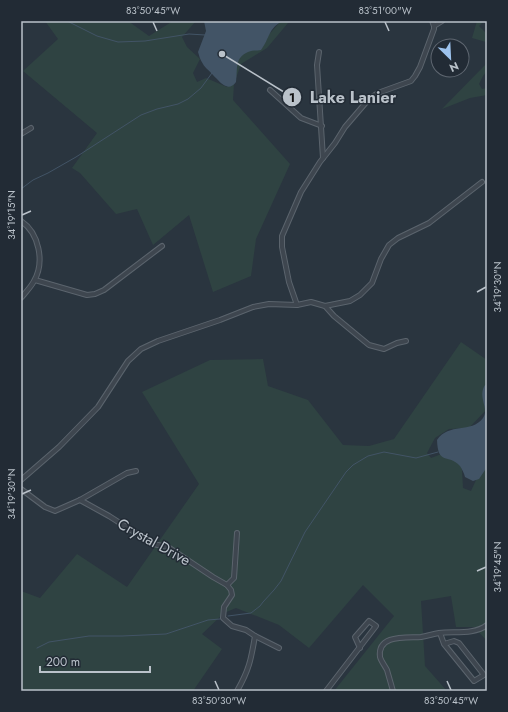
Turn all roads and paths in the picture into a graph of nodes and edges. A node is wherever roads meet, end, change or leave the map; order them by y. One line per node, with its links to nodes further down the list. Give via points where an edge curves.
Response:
1 (432, 21): 3 (street)
2 (442, 21): 3 (street)
3 (434, 26): 9 (street, via 420,67 411,81 369,99)
4 (319, 52): 6 (street, via 317,65)
5 (270, 90): 6 (street, via 301,118)
6 (322, 126): 9 (street)
7 (31, 128): 8 (street)
8 (21, 134)
9 (323, 158): 15 (street, via 301,192 282,236 289,282)
10 (482, 182): 16 (street, via 429,224 398,238 389,245 380,259 372,283 360,296 350,301)
11 (21, 221): 13 (street, via 34,234 38,247 39,268)
12 (162, 246): 13 (street, via 96,294 88,295)
13 (35, 280): 14 (street)
14 (21, 298)
15 (297, 304): 16 (street, via 311,302); 19 (street, via 253,307 141,349 128,361 98,407 59,447)
16 (325, 306): 17 (street, via 369,345 384,349)
17 (406, 341)
18 (136, 471): 21 (street, via 126,473)
19 (21, 480)
20 (21, 489): 21 (street, via 45,507 55,511)
21 (80, 500): 23 (street, Crystal Drive, via 153,544 168,547)
22 (237, 533): 23 (street, via 234,578)
23 (227, 585): 26 (street, via 232,590 232,595 224,607 223,618 232,626)
24 (487, 626): 25 (street, via 481,630)
25 (440, 633): 27 (street); 33 (street, via 391,639 384,643 380,650 380,658)
26 (255, 636): 28 (street); 31 (street, via 251,662)
27 (444, 644): 30 (street, via 454,641 459,643); 30 (street, via 474,682)
28 (278, 648)
29 (360, 648): 29 (street, via 376,626 369,621 355,638); 32 (street)
30 (486, 676)
31 (237, 691)
32 (326, 691)
33 (394, 691)

